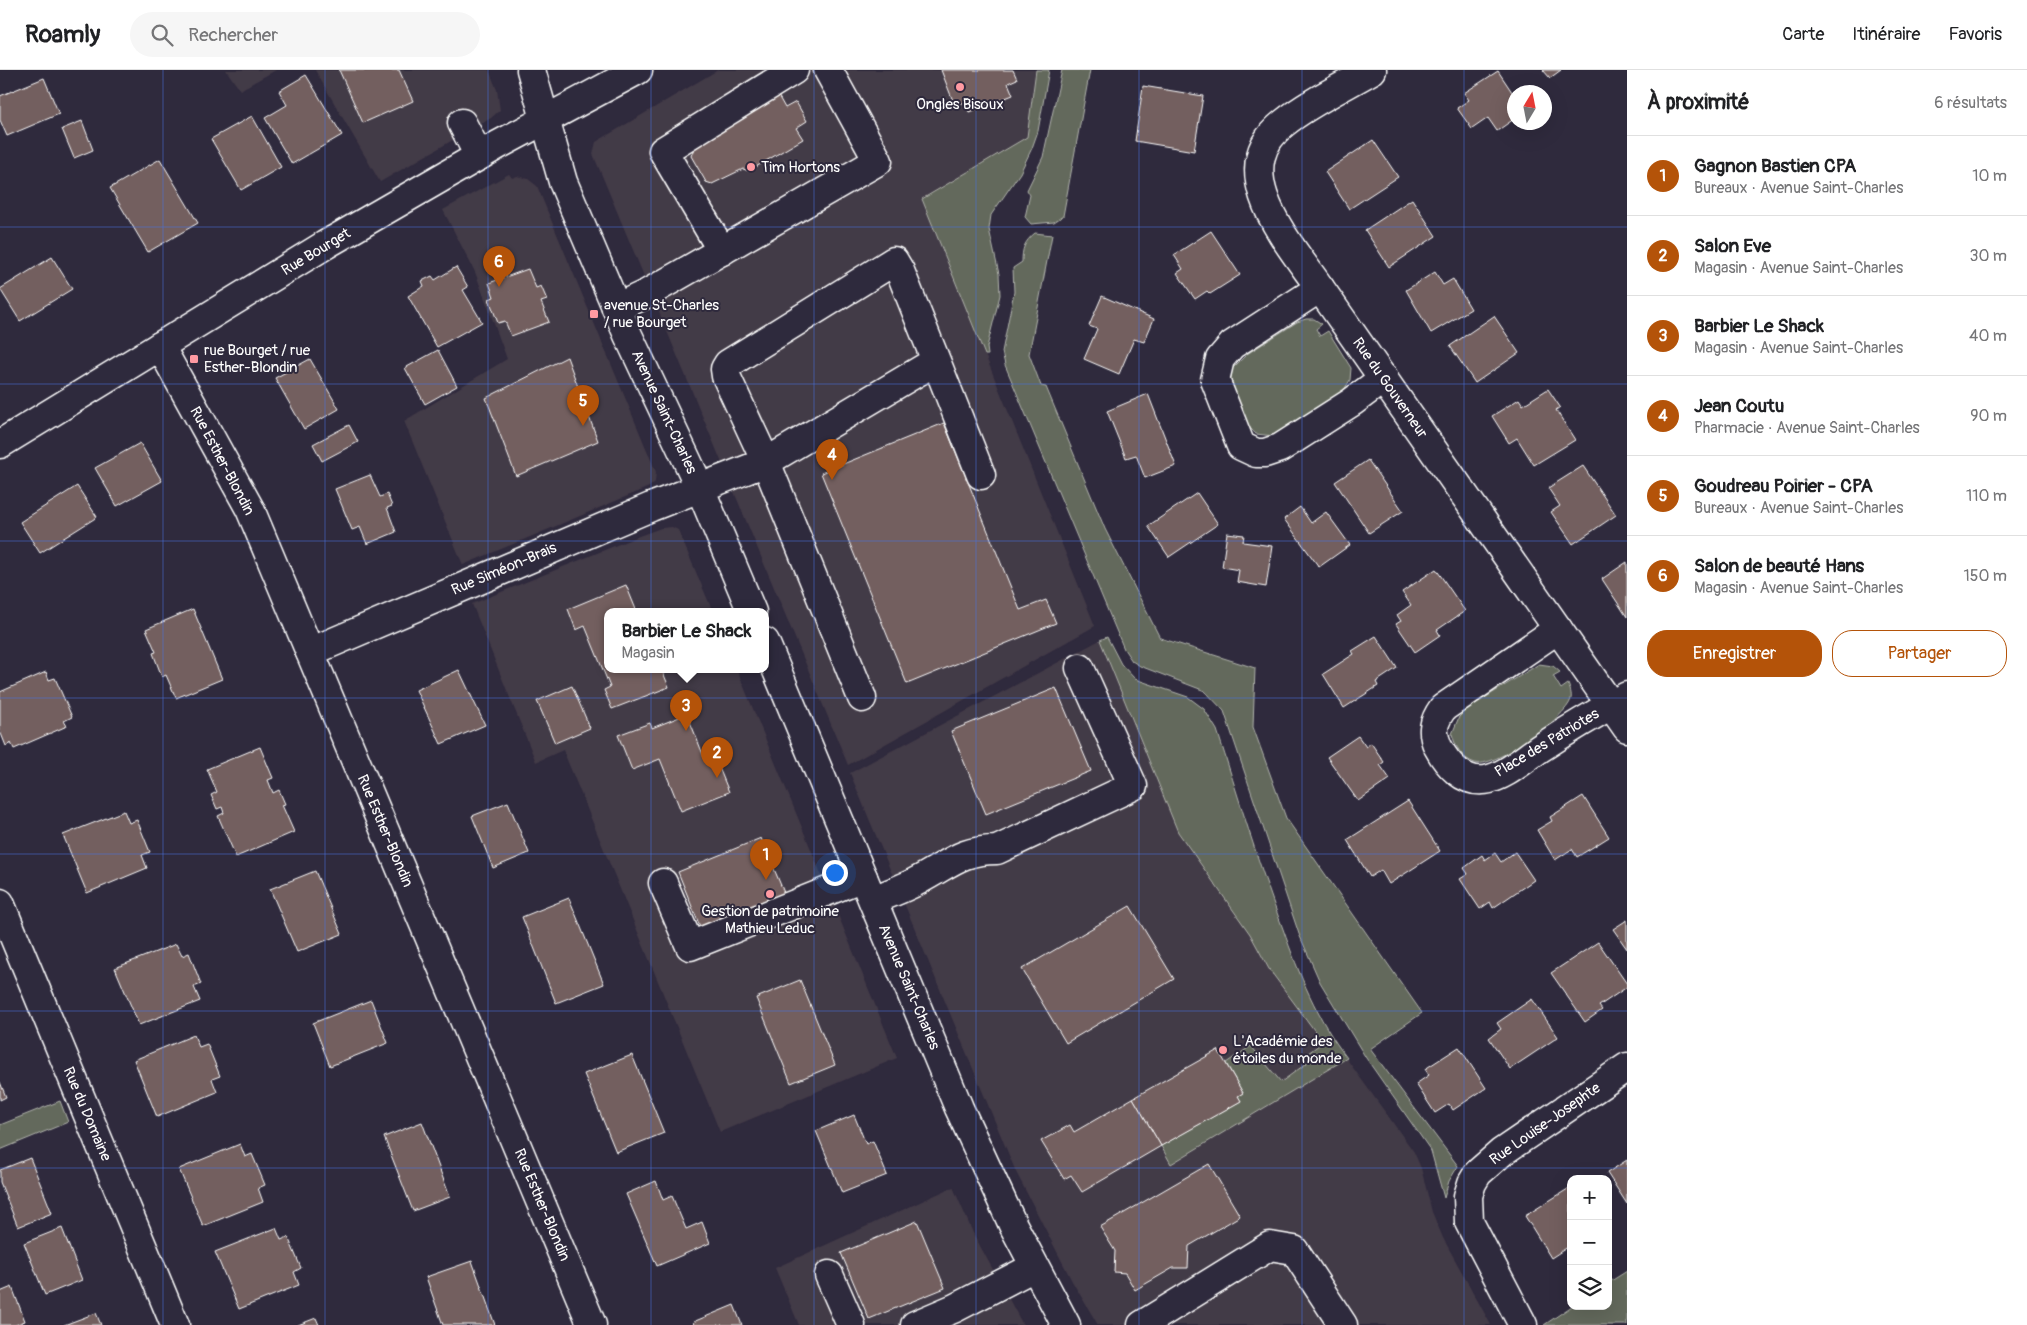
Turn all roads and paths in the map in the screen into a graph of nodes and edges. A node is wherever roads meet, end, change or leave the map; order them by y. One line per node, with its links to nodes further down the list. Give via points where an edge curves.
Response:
1 (531, 70): 6 (street, Avenue Saint-Charles)
2 (638, 70): 6 (street, Rue Bourget)
3 (794, 70): 9 (street, via 663,151)
4 (828, 70): 9 (street, via 878,161)
5 (1372, 70): 10 (street, Rue du Gouverneur, via 1283,123 1265,143 1261,155 1263,201)
6 (545, 120): 8 (street, Rue Bourget); 11 (street, Avenue Saint-Charles, via 563,182)
7 (462, 123): 8 (street)
8 (479, 156): 12 (street, Rue Bourget)
9 (722, 251): 11 (street)
10 (1320, 288): 14 (street, Rue du Gouverneur); 14 (street, via 1232,345 1220,359 1216,380 1241,446 1256,453 1280,448)
11 (616, 308): 18 (street, Avenue Saint-Charles)
12 (160, 346): 15 (street, Rue Bourget); 21 (street, Rue Esther-Blondin, via 242,492)
13 (936, 361): 16 (street, Rue Siméon-Brais); 16 (street, via 894,262 728,364 726,376); 17 (street)
14 (1384, 378): 20 (street, Rue du Gouverneur)
15 (0, 444)
16 (766, 462): 18 (street, Rue Siméon-Brais); 24 (street)
17 (982, 475)
18 (700, 488): 19 (street, Avenue Saint-Charles); 21 (street, Rue Siméon-Brais)
19 (750, 608)
20 (1558, 629): 25 (street, Rue du Gouverneur); 25 (street, Place des Patriotes, via 1443,708 1433,727 1434,738 1453,768 1476,780 1494,777)
21 (310, 652): 34 (street, Rue Esther-Blondin)
22 (769, 652): 28 (street, Avenue Saint-Charles)
23 (1080, 668): 28 (street, via 1133,786 997,850 977,850 950,860 920,880)
24 (862, 698)
25 (1619, 700): 26 (street, Rue du Gouverneur)
26 (1627, 728)
27 (663, 883): 28 (street, via 690,946)
28 (868, 888): 31 (street, Avenue Saint-Charles, via 959,1108)
29 (0, 903): 33 (street, Rue du Domaine)
30 (1627, 1067): 40 (street, Rue Louise-Josephte, via 1502,1152 1478,1173 1472,1184 1468,1196 1469,1222)
31 (1034, 1267): 36 (street); 37 (street, Avenue Saint-Charles)
32 (829, 1275): 35 (street)
33 (175, 1325)
34 (592, 1325)
35 (851, 1325)
36 (915, 1325)
37 (1066, 1325)
38 (1142, 1325): 39 (street, via 1270,1246 1294,1250)
39 (1343, 1325)
40 (1523, 1325)

